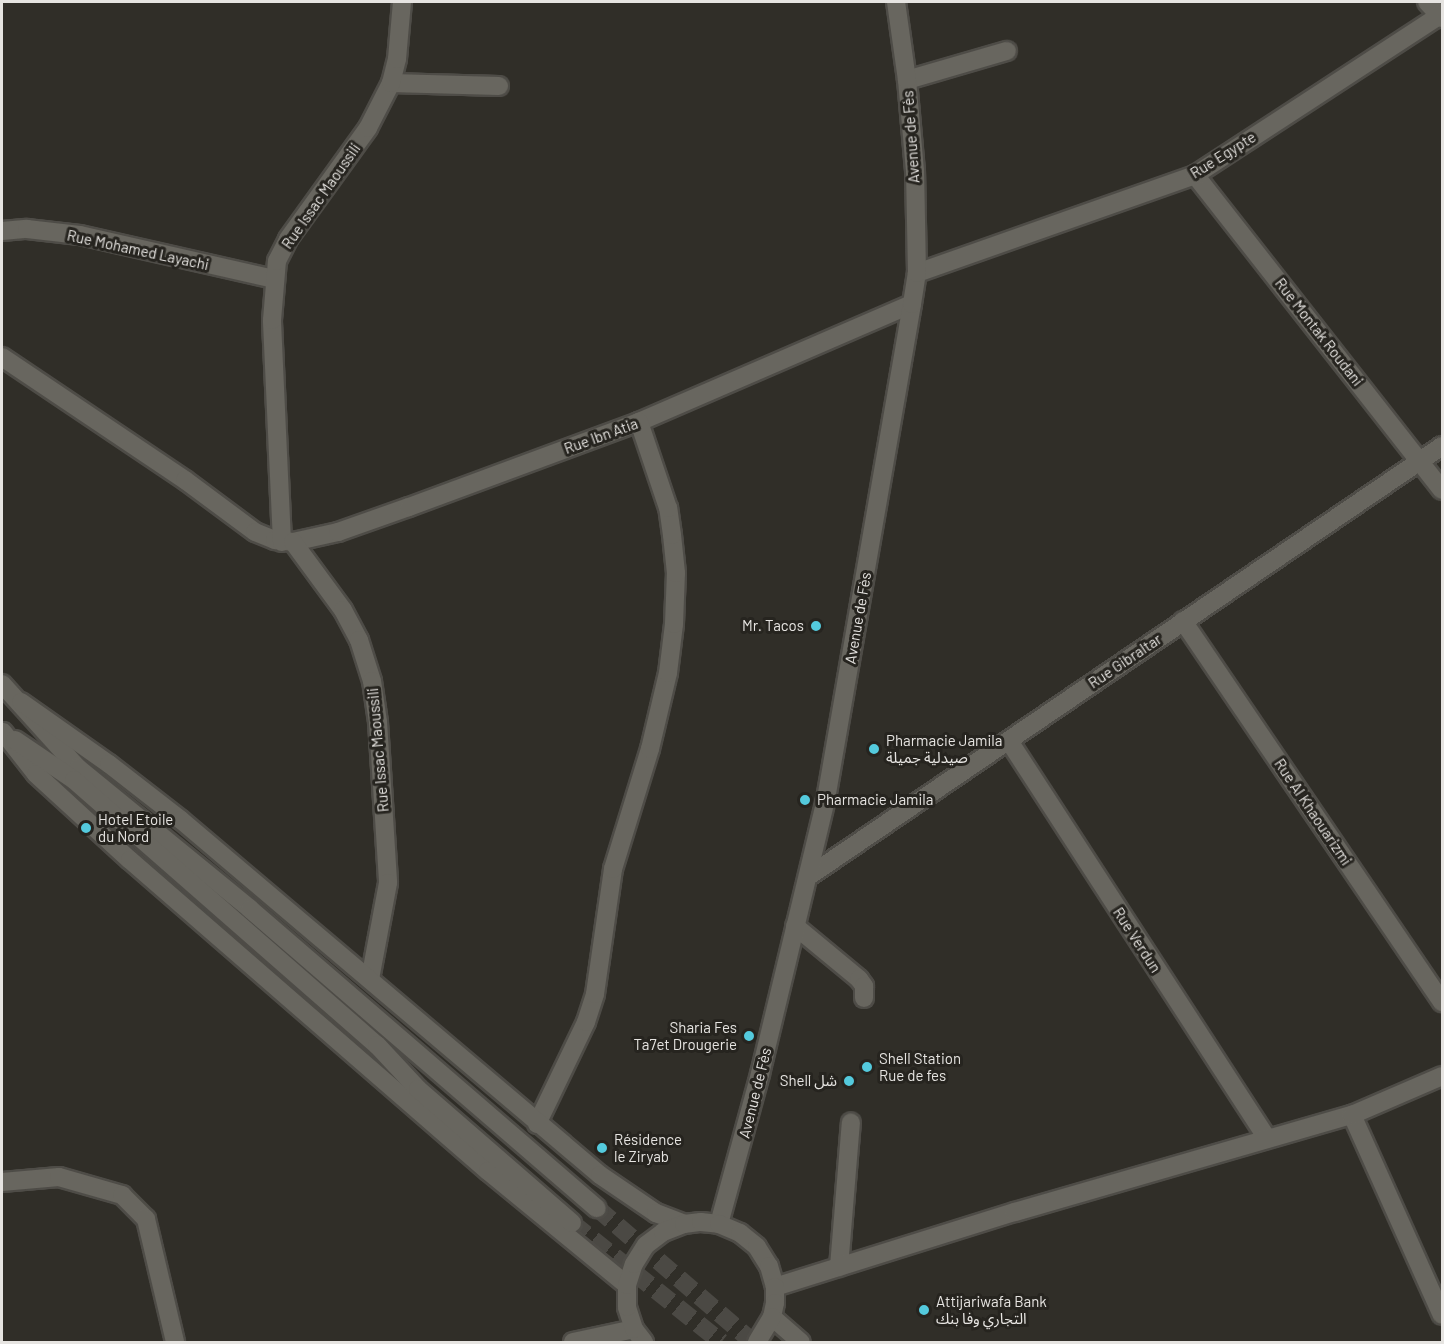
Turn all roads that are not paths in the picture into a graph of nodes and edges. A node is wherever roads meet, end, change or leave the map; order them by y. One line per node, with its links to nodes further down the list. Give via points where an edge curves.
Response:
1 (402, 2): 6 (street, Rue Issac Maoussili, via 398,59)
2 (896, 2): 5 (street, Avenue de Fès)
3 (1436, 11): 8 (street, Rue Egypte)
4 (1007, 51): 5 (street)
5 (908, 80): 10 (street, Avenue de Fès, via 915,171)
6 (391, 83): 7 (street); 11 (street, Rue Issac Maoussili, via 368,128 288,240 277,261)
7 (499, 86)
8 (1195, 175): 10 (street, Rue Egypte); 16 (street, Rue Montak Roudani)
9 (2, 231): 11 (street, Rue Mohamed Layachi, via 80,236)
10 (916, 273): 12 (street, Avenue de Fès)
11 (274, 279): 18 (street, Rue Issac Maoussili, via 272,320)
12 (912, 304): 14 (street, Rue Ibn Atia); 24 (street, Avenue de Fès, via 826,799)
13 (2, 357): 18 (street, via 255,532)
14 (639, 422): 18 (street, Rue Ibn Atia, via 338,532); 32 (street, via 668,508 672,535 676,573 668,673 650,749 613,869 595,994)
15 (1443, 446): 16 (street, Rue Gibraltar)
16 (1422, 462): 17 (street, Rue Montak Roudani); 19 (street, Rue Gibraltar)
17 (1443, 490)
18 (287, 542): 26 (street, Rue Issac Maoussili, via 343,610 372,681 388,883)
19 (1183, 621): 23 (street, Rue Gibraltar); 28 (street, Rue Al Khaouarizmi)
20 (2, 684): 21 (street)
21 (21, 702): 26 (street, via 181,820); 35 (street, via 52,743 78,768 377,1017)
22 (2, 732): 36 (street, via 74,780 377,1045 418,1089); 40 (street, via 36,774 130,860 488,1172)
23 (1009, 741): 24 (street, Rue Gibraltar); 33 (street, Rue Verdun)
24 (809, 876): 25 (street, Avenue de Fès)
25 (795, 926): 27 (street, via 859,980 864,986); 38 (street, Avenue de Fès)
26 (370, 979): 32 (street)
27 (864, 998)
28 (1443, 1002)
29 (1443, 1076): 30 (street)
30 (1352, 1115): 33 (street); 42 (street)
31 (851, 1122): 39 (street)
32 (537, 1124): 37 (street, via 636,1201)
33 (1267, 1138): 39 (street)
34 (2, 1182): 45 (street, via 59,1177 122,1195 146,1219)
35 (597, 1208)
36 (572, 1223)
37 (684, 1224): 38 (street); 40 (street, via 663,1232 646,1245)
38 (719, 1224): 41 (street, via 740,1233 757,1247 769,1266)
39 (840, 1267): 41 (street)
40 (627, 1285): 44 (street, via 627,1307)
41 (775, 1287): 43 (street)
42 (1443, 1315)
43 (772, 1317): 47 (street); 48 (street)
44 (639, 1336): 46 (street)
45 (175, 1342)
46 (573, 1342)
47 (758, 1342)
48 (801, 1342)

